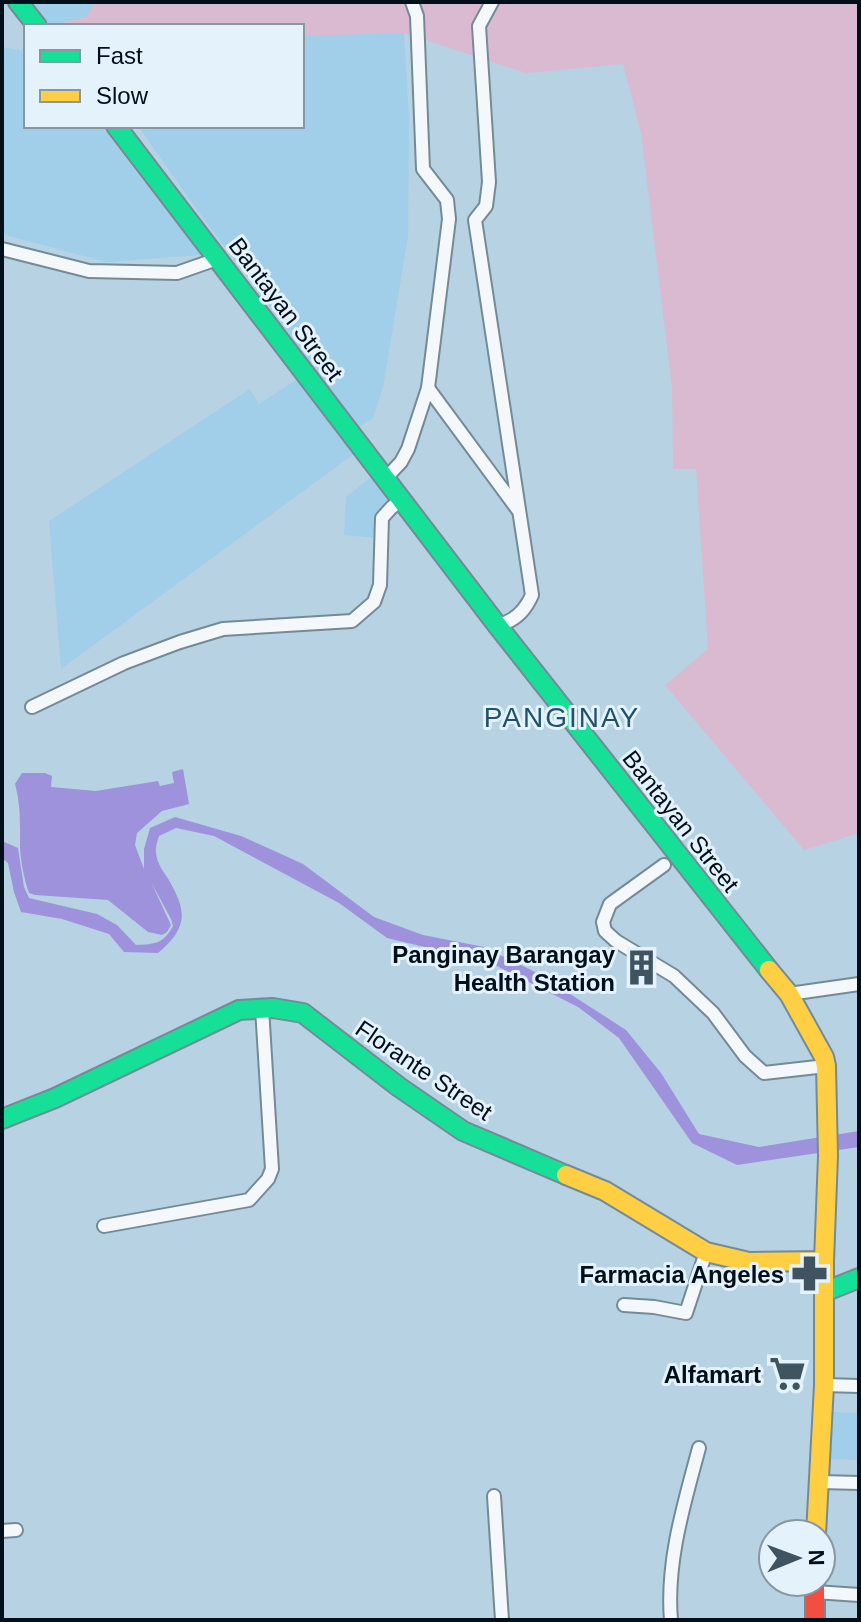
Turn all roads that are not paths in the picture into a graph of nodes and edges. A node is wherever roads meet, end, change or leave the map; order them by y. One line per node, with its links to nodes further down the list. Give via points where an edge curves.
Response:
1 (18, 2): 4 (main road)
2 (412, 2): 6 (street, via 417,16 423,169 447,200)
3 (492, 2): 7 (street, via 479,26 489,182 486,206)
4 (35, 24)
5 (118, 128): 9 (main road, Bantayan Street)
6 (449, 219): 7 (street); 10 (street)
7 (475, 220): 13 (street)
8 (2, 249): 9 (street, via 89,271 177,273)
9 (217, 259): 11 (main road, Bantayan Street)
10 (428, 388): 11 (street, via 408,449); 13 (street)
11 (386, 478): 12 (main road, Bantayan Street)
12 (402, 499): 14 (main road, Bantayan Street); 15 (street, via 382,518 380,585 374,602 352,621 223,629 124,663)
13 (520, 513): 14 (street, via 532,595 526,608)
14 (497, 625): 16 (main road, Bantayan Street)
15 (32, 707)
16 (671, 859): 18 (main road, Bantayan Street); 20 (street, via 610,904 605,931 674,976 764,1073)
17 (859, 984): 18 (street)
18 (789, 994): 20 (main road, Bantayan Street)
19 (262, 1008): 21 (main road, Florante Street, via 239,1010); 22 (street, via 272,1169 268,1179 249,1200); 23 (main road, Florante Street, via 303,1013 463,1131 605,1191)
20 (826, 1066): 24 (main road, Bantayan Street)
21 (2, 1119)
22 (104, 1226)
23 (706, 1252): 24 (main road, Florante Street, via 749,1262); 27 (street, via 686,1313)
24 (824, 1261): 26 (main road, Bantayan Street)
25 (859, 1278): 26 (main road)
26 (824, 1292): 28 (main road, Bantayan Street)
27 (624, 1305)
28 (824, 1385): 29 (street); 31 (main road, Bantayan Street)
29 (859, 1386)
30 (699, 1448): 41 (street, via 681,1513)
31 (820, 1482): 32 (street); 34 (main road, Bantayan Street)
32 (859, 1483)
33 (494, 1496): 40 (street)
34 (817, 1518)
35 (16, 1530): 36 (street)
36 (2, 1531)
37 (837, 1591): 38 (street)
38 (859, 1595)
39 (815, 1598): 42 (main road)
40 (502, 1620)
41 (671, 1620)
42 (815, 1620)

